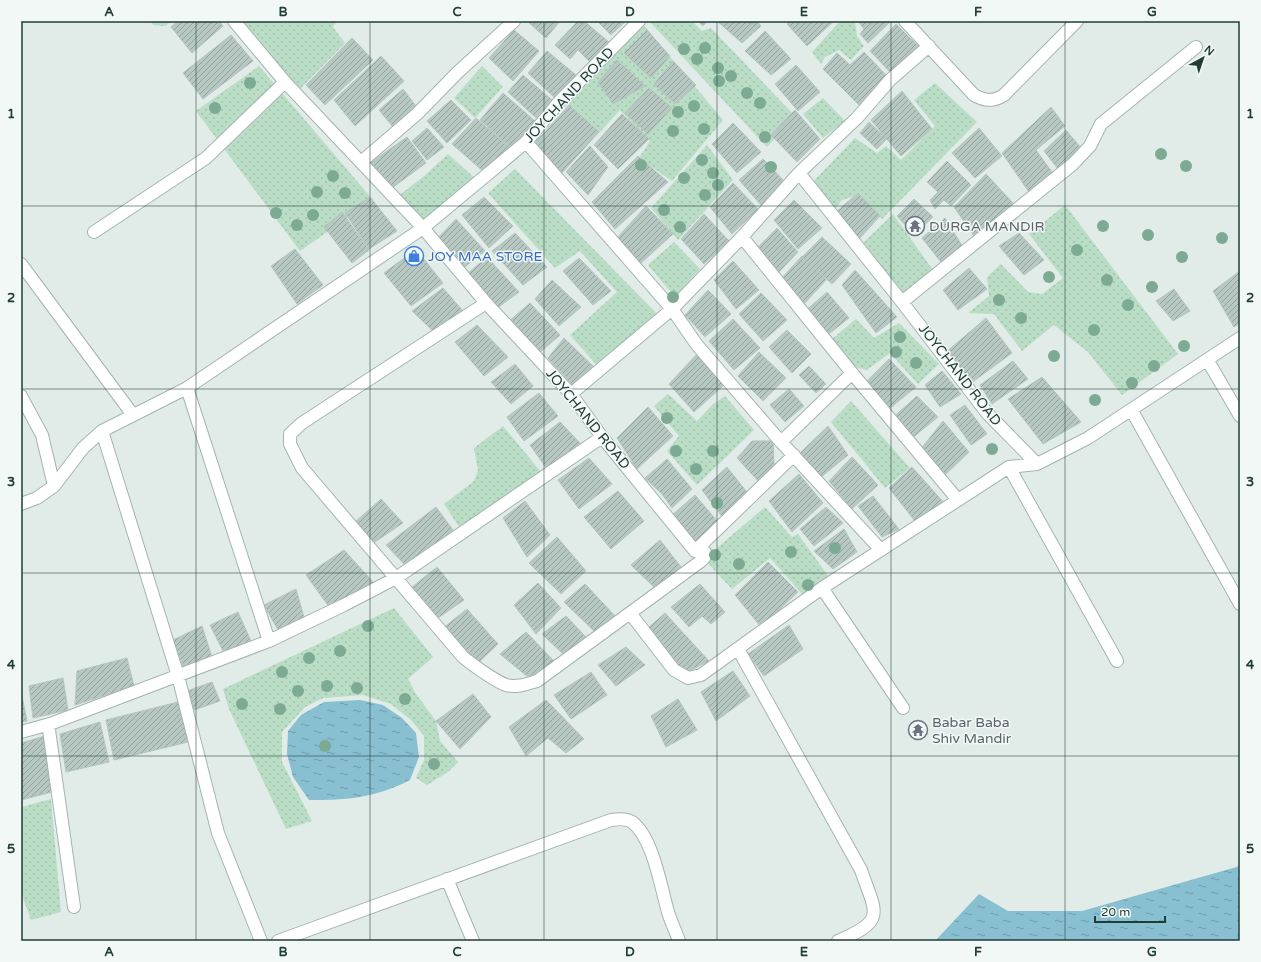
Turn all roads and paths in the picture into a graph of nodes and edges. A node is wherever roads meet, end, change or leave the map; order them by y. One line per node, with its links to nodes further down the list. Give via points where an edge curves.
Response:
1 (234, 21): 8 (street, JOYCHAND ROAD)
2 (514, 21): 10 (street, via 417,114)
3 (639, 21): 9 (street, JOYCHAND ROAD, via 559,102)
4 (904, 21): 6 (street)
5 (1078, 21): 6 (street, via 997,99 984,100 974,95)
6 (929, 46): 11 (street, via 890,80 857,118)
7 (1196, 47): 16 (street, via 1105,121 1085,154)
8 (285, 82): 10 (street, JOYCHAND ROAD); 13 (street, via 206,158)
9 (526, 142): 12 (street, JOYCHAND ROAD); 18 (street)
10 (362, 162): 12 (street, JOYCHAND ROAD)
11 (799, 173): 14 (street); 16 (street, JOYCHAND ROAD)
12 (423, 228): 17 (street, JOYCHAND ROAD); 22 (street)
13 (94, 232)
14 (742, 237): 18 (street); 21 (street)
15 (21, 264): 26 (street)
16 (902, 302): 32 (street, JOYCHAND ROAD, via 987,413)
17 (486, 303): 23 (street, JOYCHAND ROAD); 39 (street, via 302,423 290,434 290,444 302,468)
18 (672, 309): 23 (street); 30 (street, via 697,345)
19 (1240, 338): 20 (street)
20 (1208, 361): 25 (street); 27 (street)
21 (852, 373): 30 (street); 35 (street)
22 (187, 388): 26 (street); 43 (street)
23 (571, 394): 29 (street, JOYCHAND ROAD)
24 (21, 396): 34 (street, via 42,435)
25 (1132, 411): 32 (street); 41 (street)
26 (133, 415): 28 (street)
27 (1240, 416)
28 (102, 431): 34 (street, via 83,448); 46 (street)
29 (602, 437): 38 (street, JOYCHAND ROAD); 39 (street)
30 (781, 442): 31 (street)
31 (794, 455): 37 (street); 38 (street)
32 (1038, 464): 33 (street)
33 (1009, 468): 35 (street); 45 (street)
34 (54, 486): 36 (street)
35 (958, 500): 37 (street)
36 (21, 504)
37 (881, 550): 40 (street)
38 (700, 552): 42 (street, via 704,558 701,561)
39 (396, 578): 42 (street, via 463,657 506,685 520,686 537,681); 43 (street)
40 (822, 588): 44 (street); 47 (street)
41 (1240, 604)
42 (630, 613): 44 (street, via 674,670 688,678 701,675)
43 (269, 641): 46 (street)
44 (738, 649): 56 (street, via 861,870 875,907 874,917 867,925)
45 (1117, 661)
46 (178, 676): 48 (street); 52 (street, via 218,833)
47 (902, 708)
48 (50, 724): 49 (street); 51 (street)
49 (21, 732)
50 (447, 879): 53 (street); 54 (street); 55 (street, via 611,820 621,819 631,822 641,831 649,848)
51 (74, 907)
52 (261, 941)
53 (278, 941)
54 (473, 941)
55 (679, 941)
56 (838, 941)

